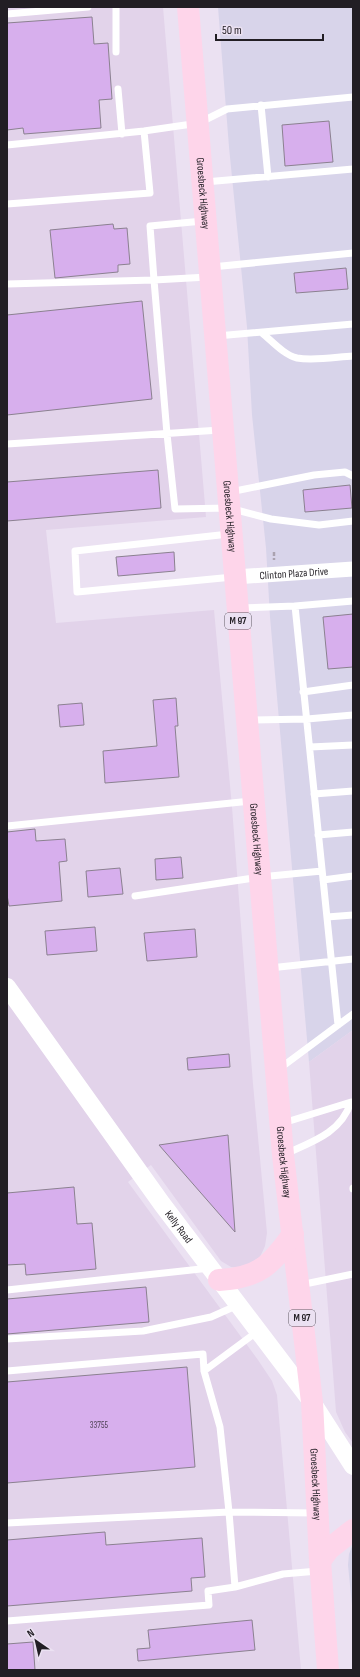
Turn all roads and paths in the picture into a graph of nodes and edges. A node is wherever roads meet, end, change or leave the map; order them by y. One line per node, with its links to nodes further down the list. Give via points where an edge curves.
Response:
1 (88, 7): 4 (lane)
2 (116, 7): 5 (lane)
3 (188, 7): 9 (main road, Groesbeck Highway / M 97)
4 (7, 14)
5 (116, 52)
6 (118, 88): 11 (lane)
7 (353, 97): 8 (lane)
8 (261, 105): 9 (lane, via 227,109); 14 (lane)
9 (199, 124): 10 (lane); 15 (main road, Groesbeck Highway / M 97)
10 (144, 131): 11 (lane); 16 (lane, via 150,193)
11 (122, 134): 12 (lane)
12 (7, 145)
13 (353, 169): 14 (lane)
14 (268, 177): 15 (lane)
15 (202, 183): 17 (main road, Groesbeck Highway / M 97)
16 (7, 204)
17 (206, 221): 19 (main road, Groesbeck Highway / M 97); 20 (lane, via 150,226)
18 (353, 254): 19 (lane)
19 (210, 272): 20 (lane); 24 (main road, Groesbeck Highway / M 97)
20 (154, 280): 21 (lane); 27 (lane)
21 (7, 284)
22 (353, 324): 23 (lane)
23 (262, 333): 24 (lane); 25 (lane, via 296,358)
24 (215, 336): 26 (main road, Groesbeck Highway / M 97)
25 (353, 356)
26 (223, 430): 27 (lane); 30 (main road, Groesbeck Highway / M 97)
27 (167, 434): 28 (lane); 30 (lane, via 175,509)
28 (7, 444)
29 (353, 476): 30 (lane, via 345,472 314,475)
30 (228, 500): 31 (lane, via 271,519 320,525); 32 (main road, Groesbeck Highway / M 97)
31 (353, 521)
32 (231, 534): 34 (main road, Groesbeck Highway / M 97); 34 (lane, via 74,551 77,592)
33 (353, 569): 34 (street, Clinton Plaza Drive)
34 (235, 577): 37 (main road, Groesbeck Highway / M 97)
35 (353, 601): 36 (lane)
36 (295, 606): 37 (lane); 39 (lane)
37 (237, 608): 42 (main road, Groesbeck Highway / M 97)
38 (353, 685): 39 (lane)
39 (304, 692): 41 (lane)
40 (353, 715): 41 (lane)
41 (307, 719): 42 (lane); 44 (lane)
42 (248, 720): 47 (main road, Groesbeck Highway / M 97)
43 (353, 745): 44 (lane)
44 (310, 748): 46 (lane)
45 (353, 791): 46 (lane)
46 (314, 794): 50 (lane)
47 (254, 800): 48 (lane); 53 (main road, Groesbeck Highway / M 97)
48 (7, 826)
49 (353, 832): 50 (lane)
50 (318, 835): 51 (lane)
51 (322, 871): 53 (lane); 54 (lane)
52 (353, 876): 54 (lane)
53 (260, 877): 55 (lane); 60 (main road, Groesbeck Highway / M 97)
54 (323, 880): 57 (lane)
55 (135, 896)
56 (353, 915): 57 (lane)
57 (327, 917): 59 (lane)
58 (353, 959): 59 (lane)
59 (331, 961): 60 (lane); 63 (lane)
60 (267, 968): 64 (main road, Groesbeck Highway / M 97)
61 (7, 987): 69 (street, Kelly Road)
62 (353, 1014): 63 (lane)
63 (338, 1025): 64 (lane)
64 (276, 1072): 66 (main road, Groesbeck Highway / M 97)
65 (352, 1102): 66 (lane); 67 (lane, via 343,1119 335,1127 318,1140)
66 (281, 1124): 67 (main road, Groesbeck Highway / M 97)
67 (283, 1155): 68 (main road, Groesbeck Highway / M 97)
68 (293, 1234): 69 (main road, via 279,1254 255,1274 243,1278); 71 (main road, Groesbeck Highway / M 97)
69 (214, 1274): 72 (lane); 73 (street, Kelly Road)
70 (353, 1274): 71 (lane)
71 (298, 1286): 78 (main road, Groesbeck Highway / M 97)
72 (7, 1290)
73 (238, 1305): 74 (street, Kelly Road); 75 (lane, via 211,1317 143,1331)
74 (258, 1331): 77 (lane); 78 (street, Kelly Road)
75 (7, 1339)
76 (7, 1371): 77 (lane, via 203,1354)
77 (204, 1371): 80 (lane, via 220,1427)
78 (312, 1402): 79 (street, Kelly Road); 81 (main road, Groesbeck Highway / M 97)
79 (353, 1465)
80 (230, 1512): 81 (lane); 82 (lane); 85 (lane)
81 (318, 1513): 84 (main road, Groesbeck Highway / M 97)
82 (7, 1523)
83 (353, 1530): 84 (main road, via 329,1549)
84 (320, 1566): 85 (lane); 87 (main road, Groesbeck Highway / M 97)
85 (235, 1587): 86 (lane, via 208,1591 209,1605)
86 (7, 1621)
87 (328, 1670)

